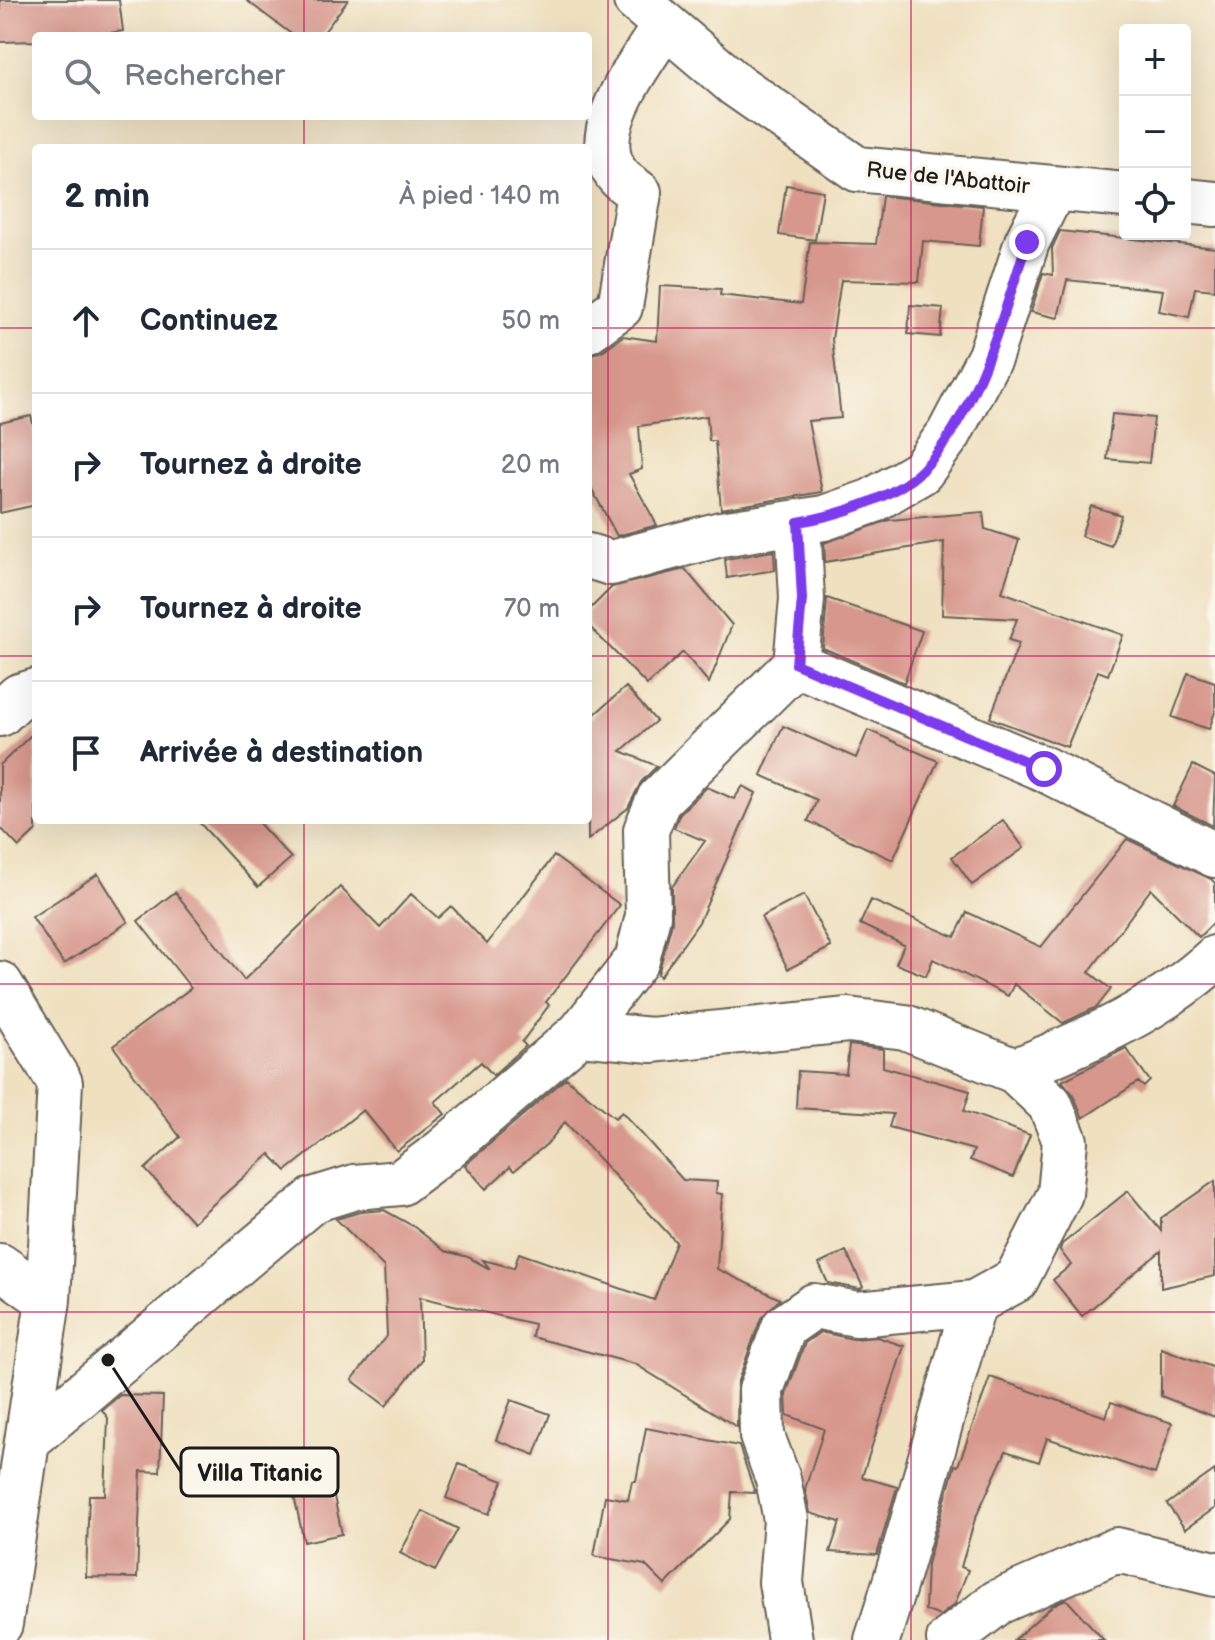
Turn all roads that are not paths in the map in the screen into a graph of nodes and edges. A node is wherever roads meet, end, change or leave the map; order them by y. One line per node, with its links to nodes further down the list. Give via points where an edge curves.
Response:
1 (651, 13): 2 (street, Rue de l'Abattoir, via 736,85 857,169); 6 (street, via 613,109 607,152 618,176 639,193 620,307)
2 (1054, 188): 3 (street, Rue de l'Abattoir); 7 (street, via 1027,242 990,356 949,434 921,472 872,501)
3 (1119, 194)
4 (1191, 202): 5 (street)
5 (1215, 204)
6 (592, 327)
7 (798, 522): 8 (street, via 721,534 611,563); 9 (street, via 802,599)
8 (592, 557)
9 (796, 664): 12 (street, via 1044,769); 15 (street, via 659,799 646,830 648,916 637,960)
10 (32, 692): 11 (street, via 19,696)
11 (0, 714)
12 (1215, 855)
13 (1215, 958): 16 (street, via 1184,987 1113,1030)
14 (0, 984): 18 (street, via 60,1083)
15 (580, 1033): 16 (street, via 651,1040 848,1020 905,1027); 20 (street, via 400,1183 355,1187 313,1200)
16 (1015, 1071): 19 (street, via 1050,1104 1065,1141 1060,1194 1016,1280)
17 (0, 1266): 18 (street)
18 (48, 1300): 20 (street)
19 (974, 1303): 23 (street, via 857,1314 814,1306 784,1327 761,1390 762,1436 786,1520 781,1582); 24 (street, via 906,1554)
20 (29, 1439): 22 (street)
21 (1215, 1574): 25 (street, via 1117,1550 998,1602)
22 (0, 1624)
23 (790, 1640)
24 (877, 1640)
25 (949, 1640)

